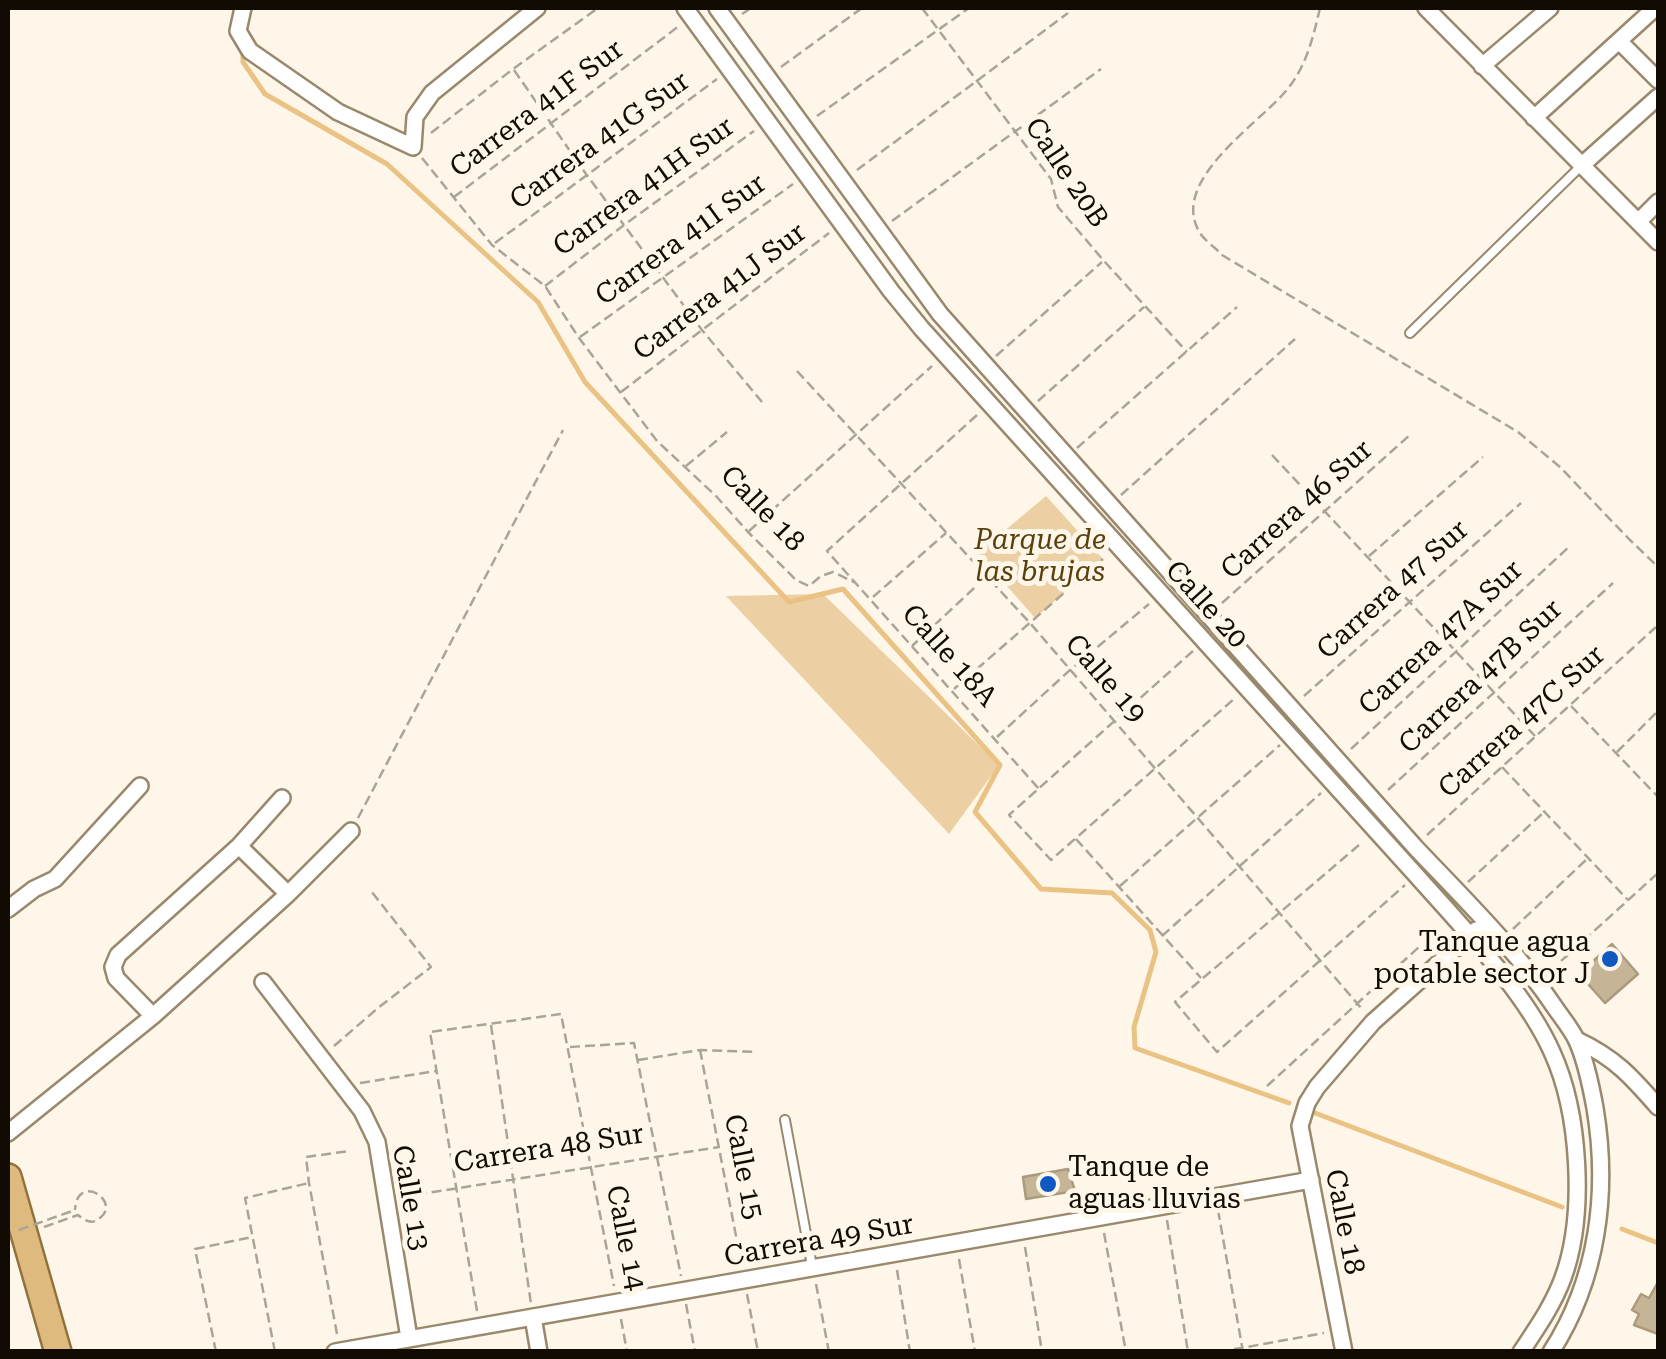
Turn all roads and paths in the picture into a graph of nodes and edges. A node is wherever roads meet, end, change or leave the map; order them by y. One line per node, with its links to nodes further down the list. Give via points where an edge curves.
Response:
1 (243, 8): 29 (street, via 238,32 250,51 338,112)
2 (537, 8): 29 (street, via 432,93 415,117)
3 (598, 8): 17 (path)
4 (717, 8): 20 (street, Calle 20)
5 (862, 8): 20 (path)
6 (922, 8): 14 (path, Calle 20B)
7 (968, 8): 14 (path)
8 (1320, 8): 76 (path, via 1304,65 1286,91 1201,179 1192,211 1200,233 1222,254 1518,432)
9 (1426, 8): 16 (street)
10 (1550, 8): 16 (street)
11 (1655, 8): 15 (street)
12 (688, 12): 18 (street, Calle 20); 26 (path, Carrera 41F Sur)
13 (1068, 14): 21 (path)
14 (938, 29): 21 (path, Calle 20B); 27 (path)
15 (1619, 41): 22 (street); 24 (street)
16 (1482, 66): 24 (street)
17 (513, 69): 26 (path); 29 (path)
18 (731, 69): 25 (street, Calle 20); 31 (path, Carrera 41G Sur)
19 (1101, 69): 28 (path)
20 (768, 76): 27 (street, Calle 20)
21 (976, 80): 28 (path, Calle 20B); 33 (path)
22 (1658, 80)
23 (1658, 97): 30 (street)
24 (1534, 118): 30 (street)
25 (768, 121): 32 (street, Calle 20); 38 (path, Carrera 41H Sur)
26 (552, 123): 31 (path); 34 (path, Carrera 41F Sur)
27 (804, 125): 33 (street, Calle 20)
28 (1016, 133): 39 (path); 42 (path, Calle 20B, via 1052,179 1058,208)
29 (412, 148): 34 (path, Calle 18)
30 (1582, 166): 36 (street); 48 (lane)
31 (586, 174): 38 (path); 41 (path, Carrera 41G Sur)
32 (806, 174): 37 (street, Calle 20); 43 (path, Carrera 41I Sur)
33 (844, 180): 39 (street, Calle 20)
34 (454, 197): 41 (path, Calle 18)
35 (1658, 202): 36 (street)
36 (1638, 222): 40 (street)
37 (842, 224): 47 (path, Carrera 41J Sur); 52 (street, Calle 20)
38 (624, 225): 43 (path); 44 (path, Carrera 41H Sur)
39 (880, 230): 53 (street, Calle 20)
40 (1658, 242)
41 (492, 245): 44 (path, Calle 18)
42 (1104, 261): 45 (path, Calle 20B); 53 (path)
43 (664, 279): 47 (path); 49 (path, Carrera 41I Sur)
44 (545, 286): 49 (path, Calle 18)
45 (1145, 306): 51 (path, Calle 20B); 58 (path)
46 (1237, 306): 51 (path)
47 (702, 330): 55 (path, Carrera 41J Sur); 56 (path)
48 (1410, 332)
49 (579, 338): 55 (path, Calle 18)
50 (1295, 339): 69 (path)
51 (1187, 352): 65 (path)
52 (944, 355): 57 (street, Calle 20); 62 (path)
53 (985, 366): 58 (street, Calle 20)
54 (797, 371): 62 (path, Calle 19)
55 (621, 392): 66 (path, Calle 18)
56 (762, 402)
57 (989, 404): 67 (path); 80 (street, Calle 20)
58 (1026, 412): 65 (street, Calle 20)
59 (563, 430): 112 (path)
60 (726, 432): 66 (path)
61 (1411, 434): 70 (path, Carrera 46 Sur)
62 (856, 436): 67 (path, Calle 19); 71 (path)
63 (1272, 455): 70 (path)
64 (1482, 456): 74 (path)
65 (1067, 458): 69 (street, Calle 20)
66 (685, 467): 71 (path, Calle 18)
67 (902, 484): 72 (path, Calle 19); 78 (path, Calle 18A, via 827,551)
68 (1521, 504): 82 (path, Carrera 47 Sur)
69 (1110, 505): 83 (street, Calle 20)
70 (1325, 512): 74 (path); 83 (path, Carrera 46 Sur)
71 (748, 532): 78 (path, Calle 18, via 808,586 833,572)
72 (947, 532): 77 (path, Calle 19); 81 (path)
73 (1570, 545): 88 (path, Carrera 47A Sur)
74 (1368, 557): 82 (path)
75 (1102, 560): 84 (path)
76 (1658, 566)
77 (987, 576): 84 (path, Calle 19); 87 (path)
78 (856, 583): 81 (path, Calle 18A)
79 (1613, 583): 92 (path, Carrera 47B Sur)
80 (1162, 593): 86 (street, Calle 20); 89 (path)
81 (870, 599): 87 (path, Calle 18A)
82 (1410, 602): 88 (path); 94 (path, Carrera 47 Sur)
83 (1209, 614): 94 (street, Calle 20)
84 (1030, 622): 89 (path, Calle 19); 91 (path)
85 (1656, 626): 93 (path, Carrera 47C Sur)
86 (1204, 640): 90 (street, Calle 20); 96 (path)
87 (912, 646): 91 (path, Calle 18A)
88 (1456, 652): 92 (path); 101 (path, Carrera 47A Sur)
89 (1070, 670): 96 (path, Calle 19); 99 (path)
90 (1247, 688): 97 (street, Calle 20); 103 (path)
91 (952, 690): 99 (path, Calle 18A)
92 (1494, 692): 98 (path); 109 (path, Carrera 47B Sur)
93 (1570, 704): 98 (path, Carrera 47C Sur); 100 (path)
94 (1292, 707): 101 (street, Calle 20)
95 (1658, 710): 100 (path)
96 (1116, 722): 103 (path, Calle 19); 106 (path)
97 (1290, 736): 104 (street, Calle 20); 111 (path)
98 (1535, 736): 102 (path, Carrera 47C Sur)
99 (995, 738): 106 (path, Calle 18A)
100 (1616, 752): 107 (path)
101 (1339, 760): 109 (street, Calle 20)
102 (1501, 766): 110 (path); 116 (path, Carrera 47C Sur)
103 (1156, 768): 111 (path, Calle 19); 113 (path)
104 (1332, 782): 118 (path); 120 (street, Calle 20)
105 (140, 786): 126 (street, via 54,879)
106 (1039, 789): 113 (path, via 1010,814 1050,860)
107 (1658, 797)
108 (282, 798): 115 (street)
109 (1376, 802): 116 (street, Calle 20)
110 (1544, 812): 117 (path); 123 (path)
111 (1197, 817): 118 (path, Calle 19); 121 (path)
112 (351, 830): 124 (street)
113 (1076, 838): 121 (path)
114 (1359, 845): 127 (path)
115 (238, 846): 124 (street); 138 (street, via 112,967)
116 (1415, 846): 123 (street, Calle 20)
117 (1588, 858): 125 (path); 131 (path)
118 (1238, 866): 127 (path, Calle 19); 129 (path)
119 (1658, 873): 125 (path)
120 (1416, 876): 130 (street, Calle 20); 133 (path)
121 (1120, 886): 129 (path)
122 (371, 891): 145 (path, via 431,966)
123 (1458, 892): 128 (street, Calle 20)
124 (288, 894): 138 (street)
125 (1628, 900): 136 (path)
126 (8, 909)
127 (1279, 913): 133 (path, Calle 19); 134 (path)
128 (1487, 921): 130 (street); 131 (street, Calle 20)
129 (1162, 936): 134 (path)
130 (1470, 936): 139 (street); 196 (street, Calle 20, via 1552,1050 1576,1138 1574,1229 1564,1276)
131 (1502, 939): 136 (street, Calle 20)
132 (1420, 947): 137 (path)
133 (1320, 961): 134 (path, via 1217,1052 1175,1002); 137 (path, Calle 19)
134 (1202, 980)
135 (263, 982): 145 (street, Calle 13)
136 (1538, 982): 141 (street, Calle 20)
137 (1356, 1002): 139 (path, Calle 19); 149 (path)
138 (154, 1016): 152 (street)
139 (1373, 1022): 159 (street, Calle 18, via 1307,1102 1300,1126)
140 (491, 1024): 142 (path, Calle 14, via 561,1014); 147 (path, via 430,1032); 158 (path)
141 (1577, 1040): 150 (street, Calle 20, via 1626,1070); 197 (street, Calle 20, via 1596,1118 1601,1185 1585,1282)
142 (567, 1047): 146 (path, via 634,1043); 156 (path, Calle 14)
143 (700, 1050): 144 (path); 146 (path); 153 (path, Calle 15)
144 (756, 1052)
145 (322, 1056): 148 (street, Calle 13)
146 (638, 1060): 155 (path)
147 (436, 1071): 148 (path); 161 (path)
148 (344, 1086): 163 (street, Calle 13, via 377,1142)
149 (1267, 1086)
150 (1658, 1107)
151 (786, 1120): 171 (lane)
152 (8, 1133)
153 (719, 1148): 155 (path, Carrera 48 Sur); 172 (path, Calle 15)
154 (350, 1152): 160 (path, via 306,1157)
155 (657, 1157): 156 (path, Carrera 48 Sur); 173 (path)
156 (591, 1168): 158 (path, Carrera 48 Sur); 174 (path, Calle 14)
157 (8, 1176): 167 (highway)
158 (514, 1180): 161 (path, Carrera 48 Sur); 175 (path)
159 (1311, 1180): 162 (street, Carrera 49 Sur); 177 (street, Calle 18)
160 (309, 1184): 168 (path, via 245,1198); 180 (path)
161 (456, 1188): 163 (path, Carrera 48 Sur); 176 (path)
162 (1215, 1196): 164 (street, Carrera 49 Sur); 179 (path)
163 (386, 1200): 178 (street, Calle 13)
164 (1165, 1206): 165 (street, Carrera 49 Sur); 193 (path)
165 (1101, 1217): 166 (street, Carrera 49 Sur); 192 (path)
166 (1022, 1231): 169 (street, Carrera 49 Sur); 191 (path)
167 (22, 1232): 167 (path, bridge, via 76,1210 81,1194 99,1193 105,1200 94,1222 78,1215); 181 (highway)
168 (252, 1238): 182 (path, via 195,1249); 183 (path)
169 (956, 1242): 170 (street, Carrera 49 Sur); 190 (path)
170 (894, 1253): 171 (street, Carrera 49 Sur); 189 (path)
171 (812, 1266): 172 (street, Carrera 49 Sur); 188 (path)
172 (744, 1280): 173 (street, Carrera 49 Sur); 187 (path, Calle 15)
173 (683, 1290): 174 (street, Carrera 49 Sur); 186 (path)
174 (617, 1302): 175 (street, Carrera 49 Sur); 185 (path, Calle 14)
175 (533, 1317): 176 (street, Carrera 49 Sur); 184 (street)
176 (480, 1326): 178 (street, Carrera 49 Sur)
177 (1340, 1330): 179 (path); 195 (street, Calle 18)
178 (409, 1338): 180 (street, Carrera 49 Sur)
179 (1242, 1350): 194 (path)
180 (338, 1351)
181 (58, 1352)
182 (216, 1352)
183 (275, 1352)
184 (539, 1352)
185 (627, 1352)
186 (695, 1352)
187 (758, 1352)
188 (829, 1352)
189 (910, 1352)
190 (975, 1352)
191 (1042, 1352)
192 (1126, 1352)
193 (1188, 1352)
194 (1219, 1352)
195 (1344, 1352)
196 (1521, 1352)
197 (1551, 1352)

